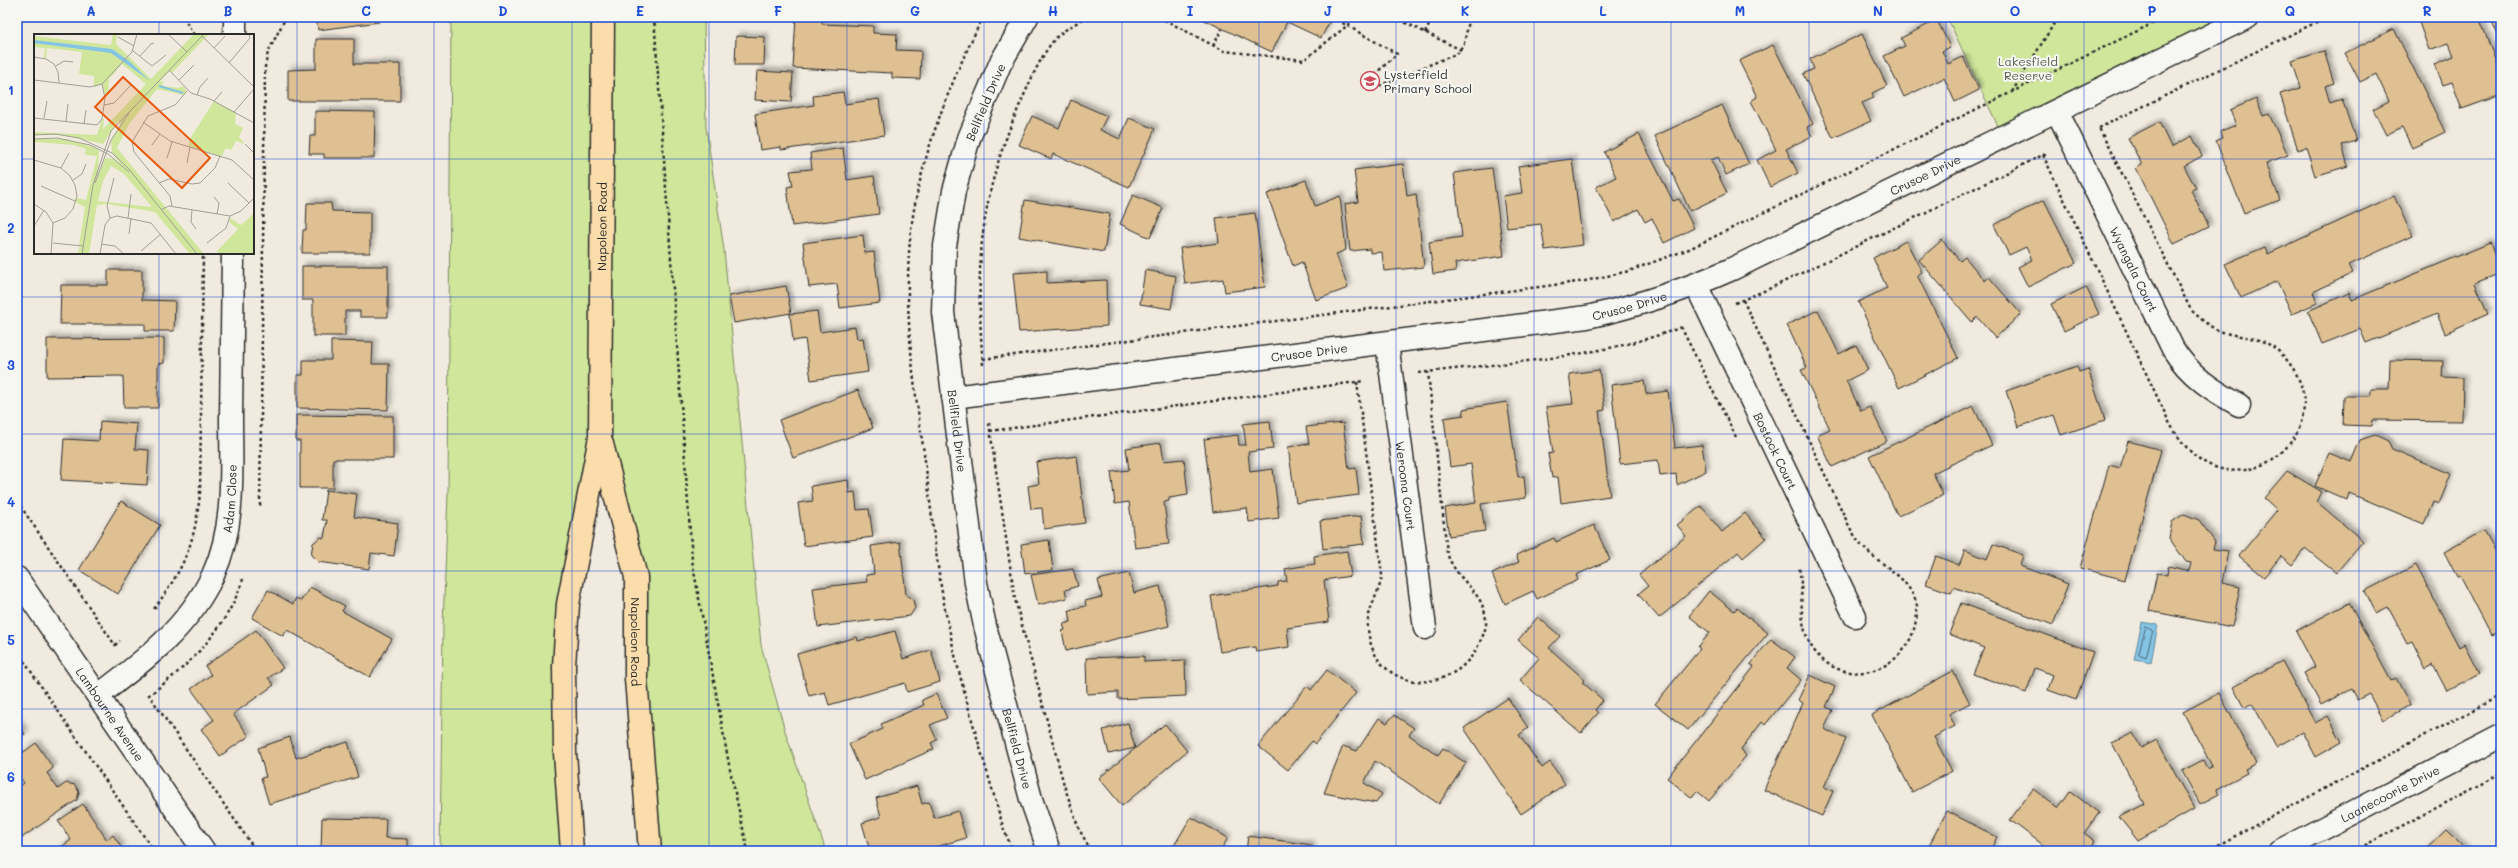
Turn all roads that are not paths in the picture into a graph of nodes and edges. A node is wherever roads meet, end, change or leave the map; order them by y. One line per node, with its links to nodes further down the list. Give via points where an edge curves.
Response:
1 (235, 17): 5 (street)
2 (603, 17): 12 (main road, Napoleon Road)
3 (1027, 17): 10 (street, Bellfield Drive, via 1000,64 978,114 954,191 945,246 943,312)
4 (2248, 17): 6 (street, Crusoe Drive)
5 (235, 34)
6 (2057, 111): 8 (street, Crusoe Drive); 11 (street, Wyangala Court, via 2173,349 2183,364 2200,381)
7 (233, 254): 16 (street, Adam Close, via 231,491 227,533 222,553 213,576 183,622 150,656)
8 (1696, 284): 9 (street, Crusoe Drive, via 1624,309 1587,317); 14 (street, Bostock Court)
9 (1387, 343): 10 (street, Crusoe Drive); 15 (street, Weroona Court)
10 (953, 397): 21 (street, Bellfield Drive, via 970,544 983,618 1031,799)
11 (2239, 405)
12 (600, 437): 19 (main road, Napoleon Road, via 568,604 564,666 565,753); 20 (main road, Napoleon Road, via 636,577 636,679)
13 (17, 578): 16 (street, Lambourne Avenue)
14 (1856, 616)
15 (1425, 628)
16 (99, 695): 18 (street, Lambourne Avenue)
17 (2501, 736): 22 (street, Laanecoorie Drive)
18 (204, 851)
19 (572, 851)
20 (650, 851)
21 (1049, 851)
22 (2279, 851)

